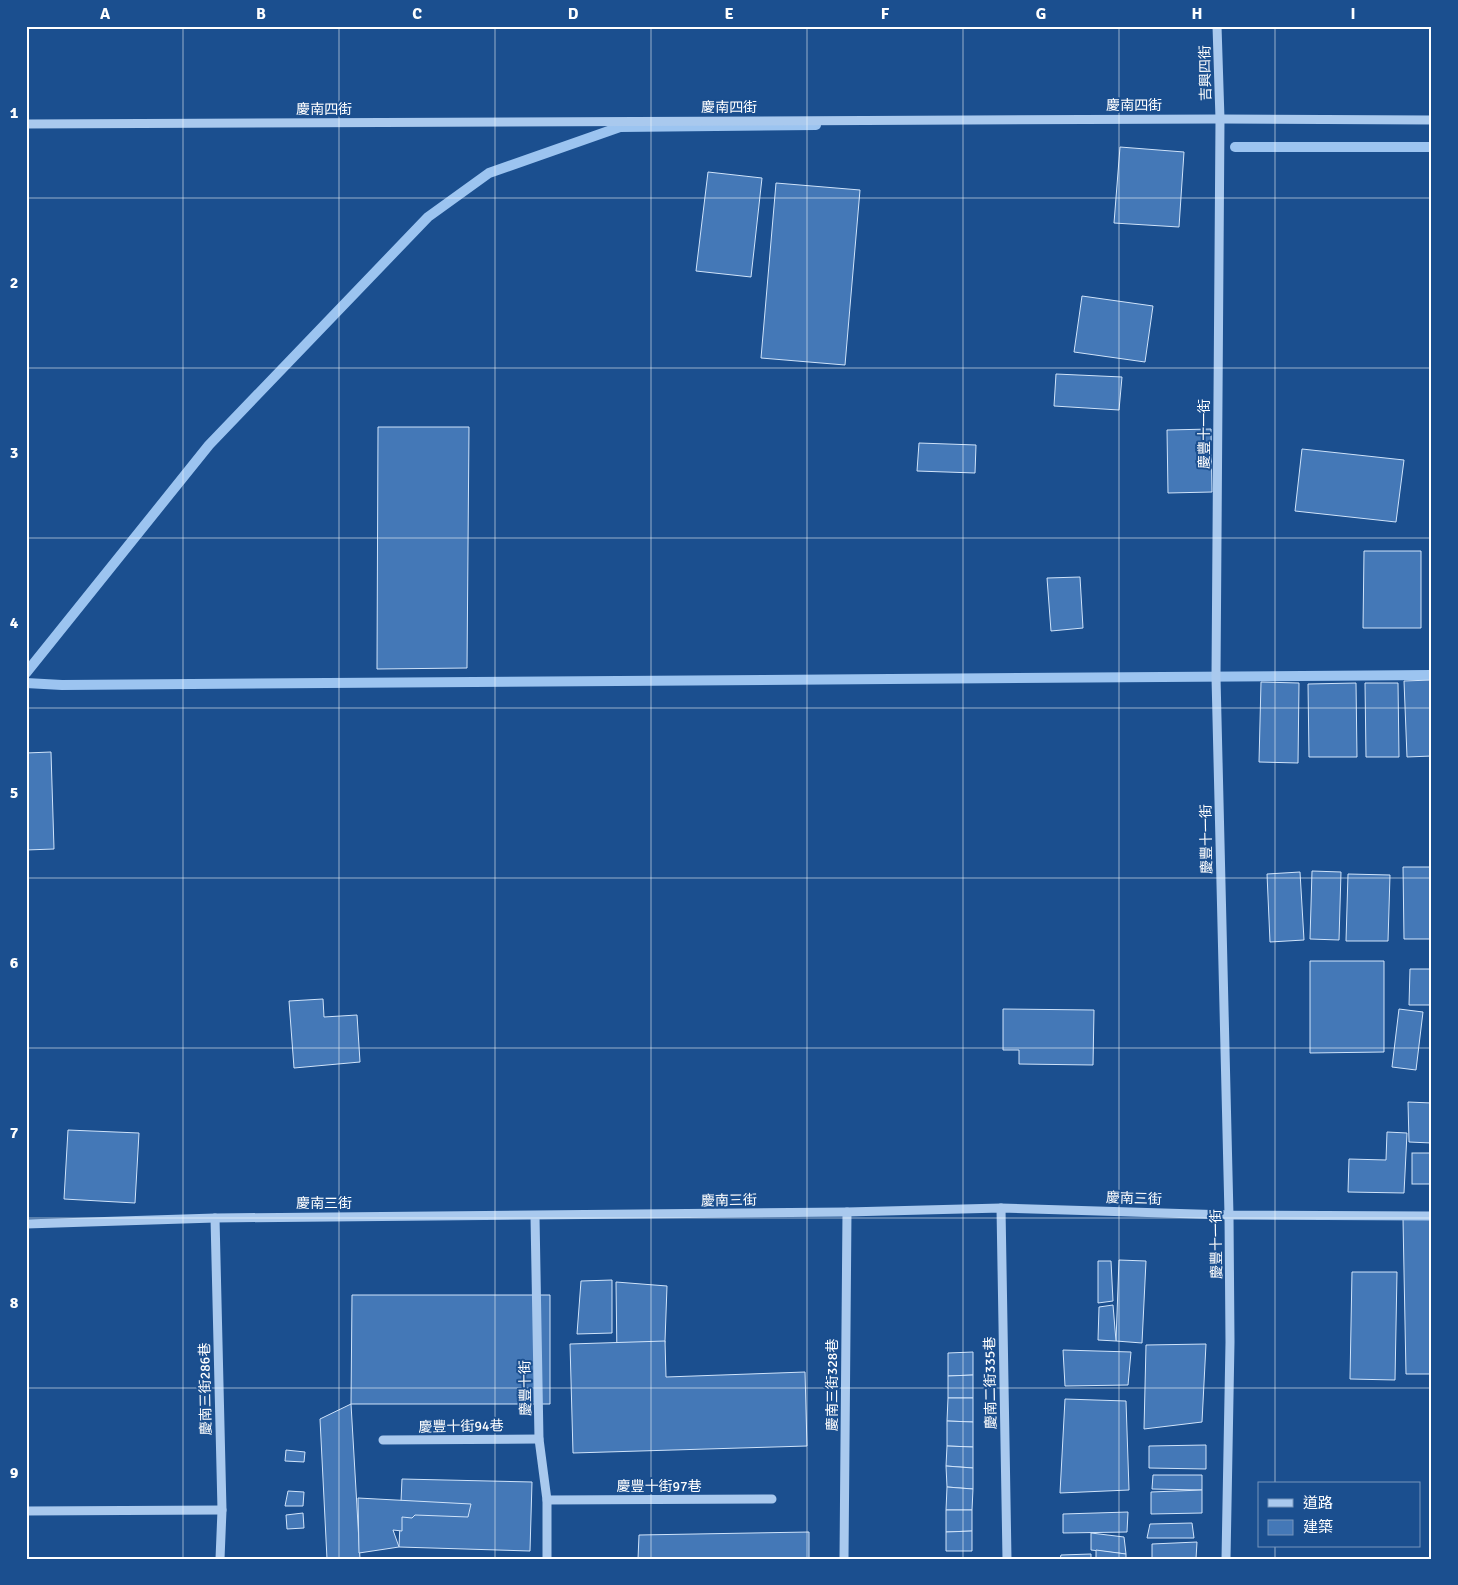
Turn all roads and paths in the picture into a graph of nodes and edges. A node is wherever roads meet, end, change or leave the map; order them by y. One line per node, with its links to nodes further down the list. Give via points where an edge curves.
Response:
1 (1217, 26): 2 (street, 吉興四街)
2 (1220, 119): 3 (street, 慶南四街); 4 (street, 慶南四街); 7 (street, 慶豐十一街, via 1216,677)
3 (1432, 120)
4 (26, 124)
5 (1001, 1208): 6 (street, 慶南三街); 7 (street, 慶南三街); 21 (street, 慶南二街335巷)
6 (847, 1212): 8 (street, 慶南三街); 20 (street, 慶南三街328巷)
7 (1229, 1215): 9 (street, 慶南三街); 22 (street, 慶豐十一街)
8 (535, 1216): 10 (street, 慶南三街); 12 (street, 慶豐十街)
9 (1432, 1216)
10 (215, 1218): 11 (street, 慶南三街); 16 (street, 慶南三街286巷)
11 (26, 1224)
12 (540, 1439): 13 (street, 慶豐十街94巷); 15 (street, 慶豐十街)
13 (383, 1440)
14 (772, 1499): 15 (street, 慶豐十街97巷)
15 (547, 1500): 19 (street, 慶豐十街)
16 (222, 1510): 17 (street); 18 (street, 慶南三街286巷)
17 (26, 1512)
18 (220, 1559)
19 (547, 1559)
20 (844, 1559)
21 (1007, 1559)
22 (1226, 1559)

